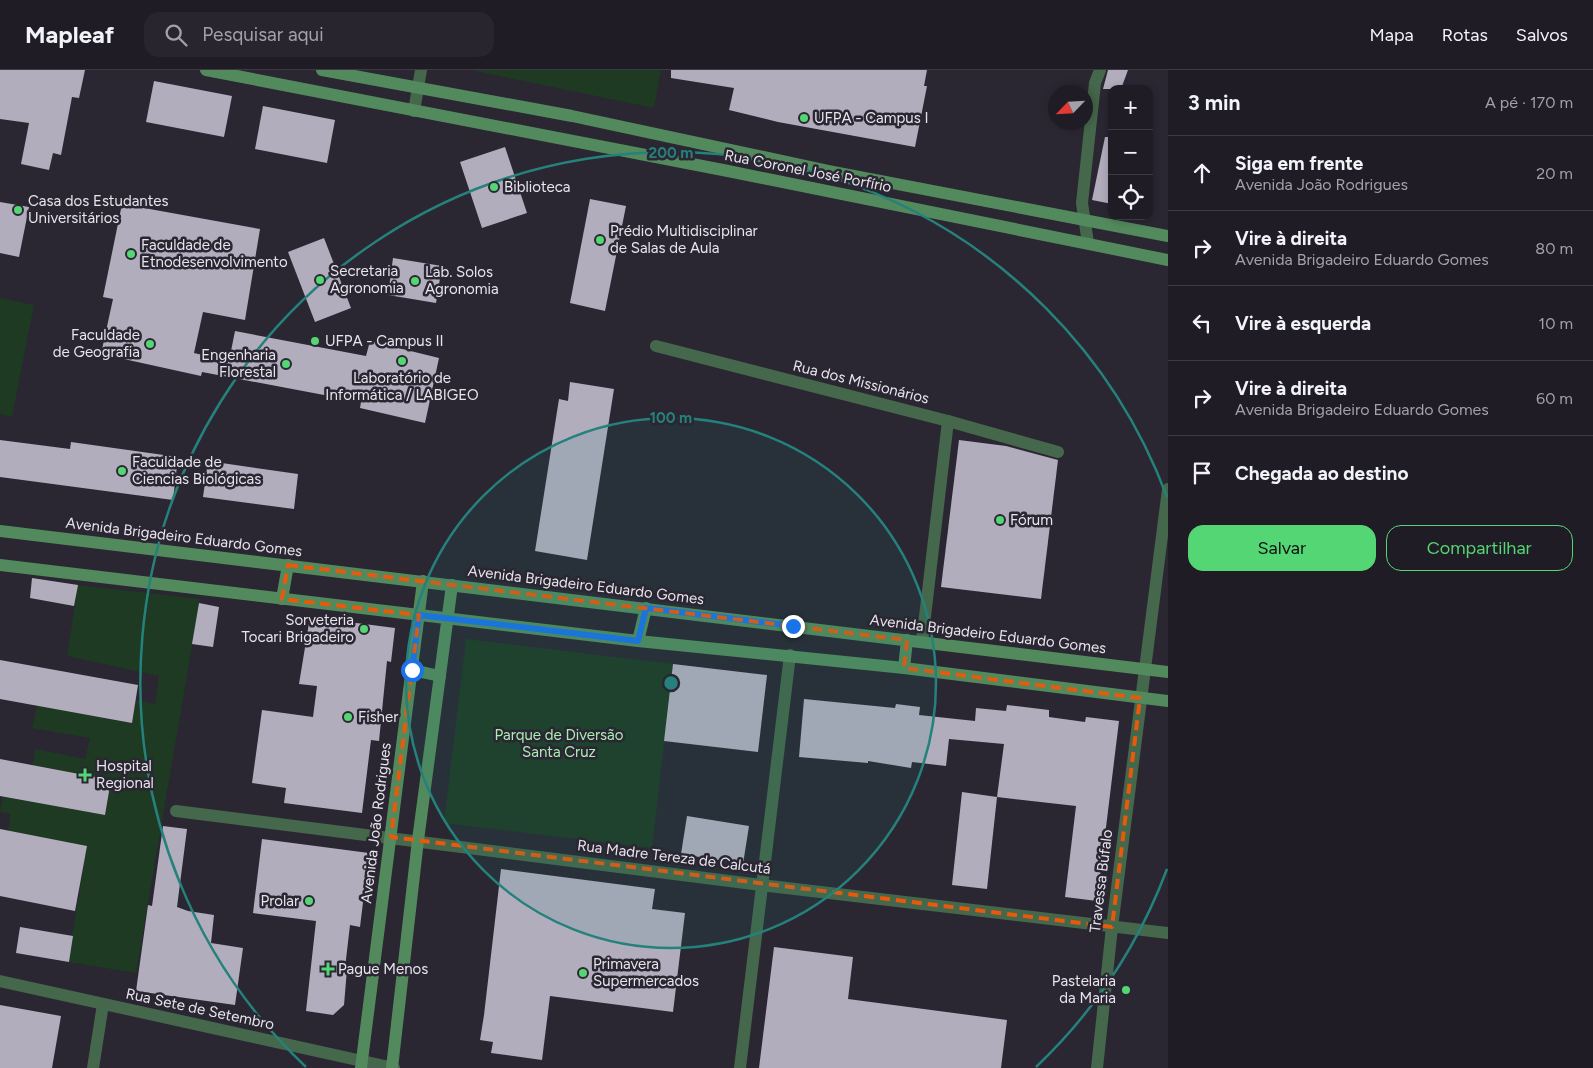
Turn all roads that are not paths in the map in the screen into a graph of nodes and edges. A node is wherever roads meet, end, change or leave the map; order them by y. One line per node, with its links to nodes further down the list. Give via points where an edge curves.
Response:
1 (206, 70): 6 (street, Rua Coronel José Porfírio)
2 (322, 70): 5 (street, Rua Coronel José Porfírio)
3 (421, 70): 5 (street)
4 (1100, 70): 9 (street, via 1082,203)
5 (417, 89): 6 (street); 7 (street, Rua Coronel José Porfírio, via 572,116)
6 (414, 111): 8 (street, Rua Coronel José Porfírio)
7 (829, 171): 8 (street); 9 (street, Rua Coronel José Porfírio)
8 (826, 192): 11 (street, Rua Coronel José Porfírio)
9 (1084, 218): 10 (street, Rua Coronel José Porfírio); 11 (street)
10 (1168, 236)
11 (1088, 244): 12 (street, Rua Coronel José Porfírio)
12 (1168, 260)
13 (656, 346): 14 (street, Rua dos Missionários)
14 (948, 421): 15 (street, Rua dos Missionários); 28 (street)
15 (1058, 452)
16 (1168, 489): 31 (street, Travessa Búfalo)
17 (0, 531): 19 (street, Avenida Brigadeiro Eduardo Gomes)
18 (0, 565): 22 (street)
19 (288, 565): 20 (street, Avenida Brigadeiro Eduardo Gomes); 22 (street)
20 (423, 581): 21 (street, Avenida Brigadeiro Eduardo Gomes); 24 (street, Avenida João Rodrigues)
21 (452, 585): 23 (street, Avenida Brigadeiro Eduardo Gomes); 25 (street)
22 (282, 598): 24 (street)
23 (646, 608): 26 (street, Avenida Brigadeiro Eduardo Gomes); 27 (street)
24 (419, 615): 25 (street); 32 (street, Avenida João Rodrigues)
25 (447, 618): 27 (street); 34 (street)
26 (907, 640): 28 (street, Avenida Brigadeiro Eduardo Gomes); 30 (street)
27 (638, 641): 29 (street)
28 (922, 642): 31 (street, Avenida Brigadeiro Eduardo Gomes)
29 (790, 655): 30 (street); 40 (street)
30 (904, 668): 35 (street)
31 (1144, 669): 33 (street, Avenida Brigadeiro Eduardo Gomes); 35 (street, Travessa Búfalo)
32 (412, 670): 34 (street); 38 (street, Avenida João Rodrigues)
33 (1168, 672)
34 (440, 676): 39 (street)
35 (1140, 698): 36 (street); 41 (street, Travessa Búfalo)
36 (1168, 702)
37 (176, 811): 38 (street, Rua Madre Tereza de Calcutá)
38 (391, 837): 39 (street, Rua Madre Tereza de Calcutá); 45 (street, Avenida João Rodrigues)
39 (418, 840): 40 (street, Rua Madre Tereza de Calcutá); 47 (street)
40 (761, 885): 41 (street, Rua Madre Tereza de Calcutá); 48 (street)
41 (1112, 926): 42 (street, Rua Madre Tereza de Calcutá); 49 (street, Travessa Búfalo)
42 (1168, 933)
43 (0, 982): 44 (street, Rua Sete de Setembro)
44 (103, 1004): 45 (street, Rua Sete de Setembro); 46 (street)
45 (362, 1064): 47 (street, Rua Sete de Setembro)
46 (93, 1068)
47 (393, 1068)
48 (740, 1068)
49 (1097, 1068)

